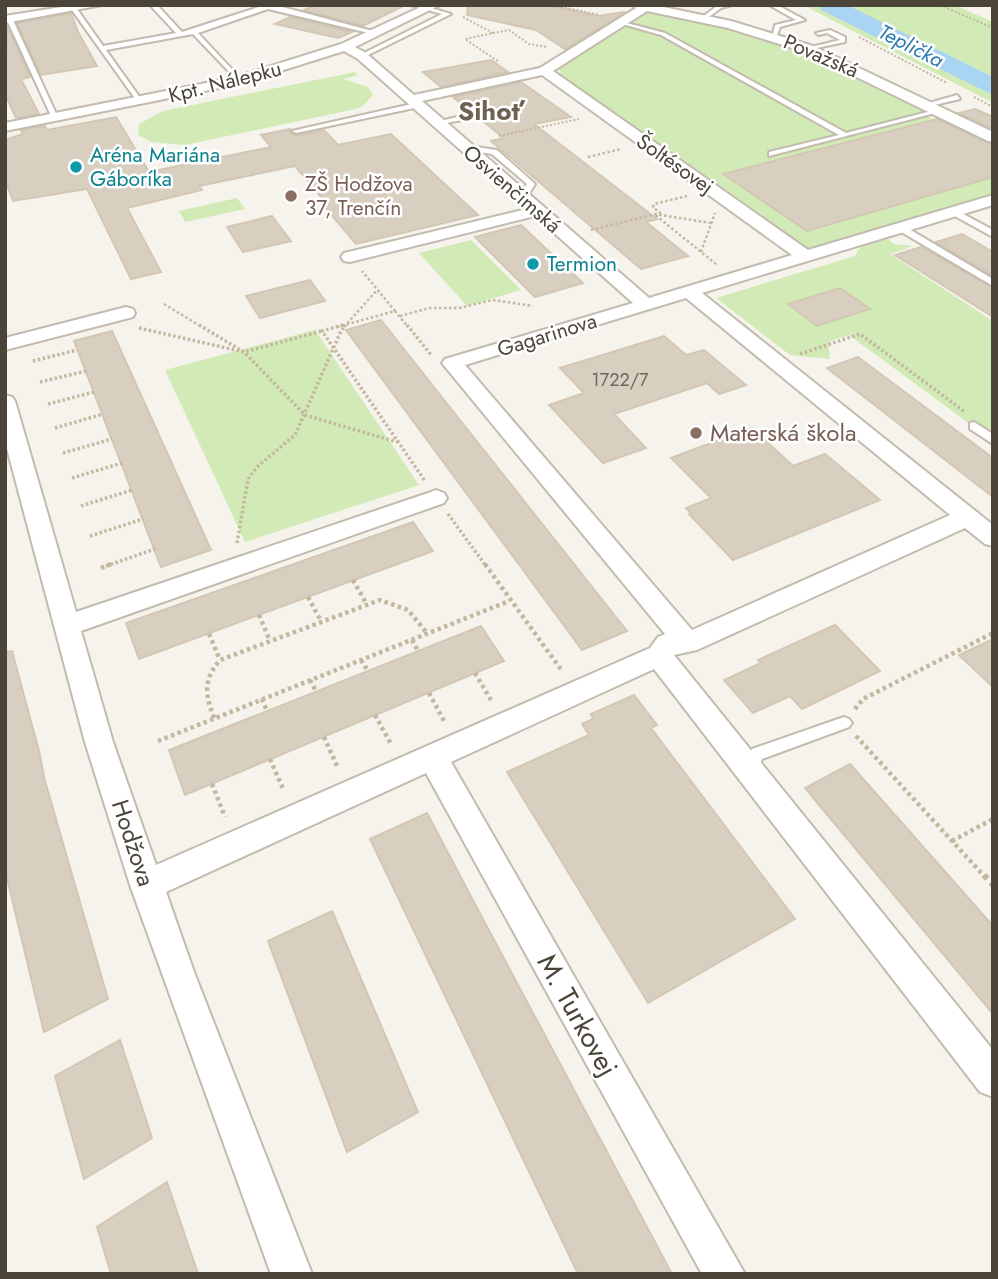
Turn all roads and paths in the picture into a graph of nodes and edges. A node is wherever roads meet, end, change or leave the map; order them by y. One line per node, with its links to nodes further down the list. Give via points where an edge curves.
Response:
1 (97, 5): 11 (street)
2 (153, 5): 23 (lane)
3 (413, 5): 10 (lane)
4 (553, 5): 14 (path)
5 (729, 5): 15 (lane)
6 (772, 5): 25 (lane, via 802,20 777,26)
7 (940, 5): 18 (path)
8 (271, 6): 19 (lane); 20 (lane)
9 (641, 6): 15 (street, Považská); 17 (street)
10 (432, 7): 13 (lane); 20 (street, Kpt. Nálepku)
11 (75, 10): 12 (street); 27 (lane)
12 (28, 11): 16 (street)
13 (449, 11): 21 (path); 30 (lane)
14 (606, 16)
15 (704, 18): 25 (street, Považská)
16 (8, 20): 42 (lane)
17 (621, 22): 31 (street); 47 (lane, via 663,34)
18 (993, 28)
19 (194, 32): 23 (lane); 33 (lane)
20 (377, 33): 26 (street, Kpt. Nálepku)
21 (493, 33): 28 (path, via 509,30 529,44); 32 (path, via 465,39)
22 (819, 33): 29 (lane, via 828,31 843,41)
23 (180, 34): 27 (lane)
24 (854, 35): 34 (path)
25 (774, 37): 29 (street, Považská)
26 (345, 47): 30 (street, Osvienčimská); 33 (street, Kpt. Nálepku)
27 (104, 48): 36 (lane)
28 (555, 49)
29 (809, 49): 38 (street, Považská)
30 (362, 56): 37 (street, Osvienčimská)
31 (544, 71): 32 (street); 63 (street, Šoltésovej)
32 (522, 77): 37 (street)
33 (239, 80): 36 (street, Kpt. Nálepku)
34 (948, 84)
35 (967, 98): 38 (lane, via 953,96); 39 (path)
36 (139, 102): 42 (street, Kpt. Nálepku)
37 (413, 102): 44 (street, Osvienčimská); 46 (lane)
38 (926, 104): 40 (street, Považská)
39 (993, 107)
40 (939, 111): 47 (lane); 49 (street, Považská)
41 (474, 115): 44 (lane)
42 (56, 118): 45 (street, Kpt. Nálepku)
43 (580, 119): 48 (path)
44 (436, 123): 54 (street, Osvienčimská)
45 (5, 127)
46 (296, 131)
47 (845, 135): 50 (lane)
48 (495, 137)
49 (993, 138)
50 (772, 154)
51 (687, 195): 56 (path, via 654,204 660,212)
52 (993, 200): 55 (street, Gagarinova)
53 (718, 204): 57 (path)
54 (537, 211): 60 (street, Osvienčimská); 62 (street)
55 (954, 212): 58 (street, Gagarinova); 59 (lane)
56 (654, 214): 57 (path); 60 (path); 61 (path)
57 (711, 223): 61 (path)
58 (901, 228): 63 (street, Gagarinova); 65 (lane)
59 (993, 234)
60 (567, 237): 69 (street, Osvienčimská)
61 (701, 252): 64 (path)
62 (350, 257): 66 (path)
63 (806, 257): 67 (street, Gagarinova)
64 (719, 266)
65 (993, 283)
66 (377, 290): 73 (path); 73 (path, via 395,310)
67 (690, 292): 69 (street, Gagarinova); 99 (street)
68 (164, 304): 78 (path)
69 (646, 305): 118 (street, Gagarinova, via 452,363)
70 (533, 306): 71 (path, via 493,300 459,308 424,308)
71 (400, 316)
72 (128, 320): 75 (street); 78 (path)
73 (346, 324): 74 (path); 76 (path)
74 (322, 331): 76 (path); 78 (path)
75 (5, 344)
76 (333, 348): 87 (path); 92 (path)
77 (77, 350): 80 (path)
78 (244, 352): 87 (path)
79 (792, 357): 88 (path, via 860,334)
80 (33, 361)
81 (86, 370): 82 (path)
82 (40, 382)
83 (94, 392): 85 (path)
84 (5, 401): 112 (street, Hodžova)
85 (48, 404)
86 (103, 414): 89 (path)
87 (305, 415): 92 (path); 103 (path, via 295,435 248,479)
88 (971, 420): 91 (lane)
89 (55, 428)
90 (112, 439): 93 (path)
91 (993, 440)
92 (398, 442): 97 (path)
93 (63, 453)
94 (122, 463): 95 (path)
95 (72, 478)
96 (132, 491): 98 (path)
97 (436, 498): 108 (path); 112 (street)
98 (80, 506)
99 (967, 517): 102 (street); 118 (street)
100 (143, 519): 101 (path)
101 (90, 536)
102 (993, 538)
103 (236, 547)
104 (155, 549): 105 (path)
105 (101, 568)
106 (353, 580): 109 (path)
107 (308, 597): 111 (path)
108 (509, 601): 113 (path); 127 (path)
109 (366, 603): 111 (path); 113 (path, via 396,602 409,609)
110 (259, 615): 117 (path)
111 (321, 621): 117 (path)
112 (66, 626): 148 (street, Hodžova)
113 (427, 633): 116 (path)
114 (993, 633): 135 (path, via 863,699)
115 (209, 634): 121 (path)
116 (412, 640): 119 (path); 122 (path)
117 (270, 641): 121 (path)
118 (688, 643): 120 (street, via 667,644)
119 (418, 651)
120 (659, 655): 127 (street); 142 (street)
121 (220, 660): 133 (path, via 209,672 204,688)
122 (361, 660): 123 (path); 125 (path)
123 (368, 671)
124 (475, 673): 130 (path)
125 (310, 680): 126 (path); 129 (path)
126 (316, 691)
127 (577, 692): 139 (street)
128 (429, 693): 134 (path)
129 (262, 699): 131 (path); 133 (path)
130 (491, 700)
131 (267, 711)
132 (375, 715): 138 (path)
133 (214, 718): 137 (path)
134 (444, 721)
135 (844, 723): 142 (lane, via 757,754); 147 (path)
136 (324, 737): 141 (path)
137 (158, 741)
138 (391, 744)
139 (432, 757): 148 (street); 152 (street, M. Turkovej)
140 (270, 759): 144 (path)
141 (338, 768)
142 (748, 769): 150 (street)
143 (212, 783): 145 (path)
144 (284, 792)
145 (225, 817)
146 (993, 819): 147 (path)
147 (952, 841): 149 (path)
148 (146, 885): 151 (street, Hodžova)
149 (993, 885)
150 (993, 1079)
151 (292, 1274)
152 (724, 1274)

